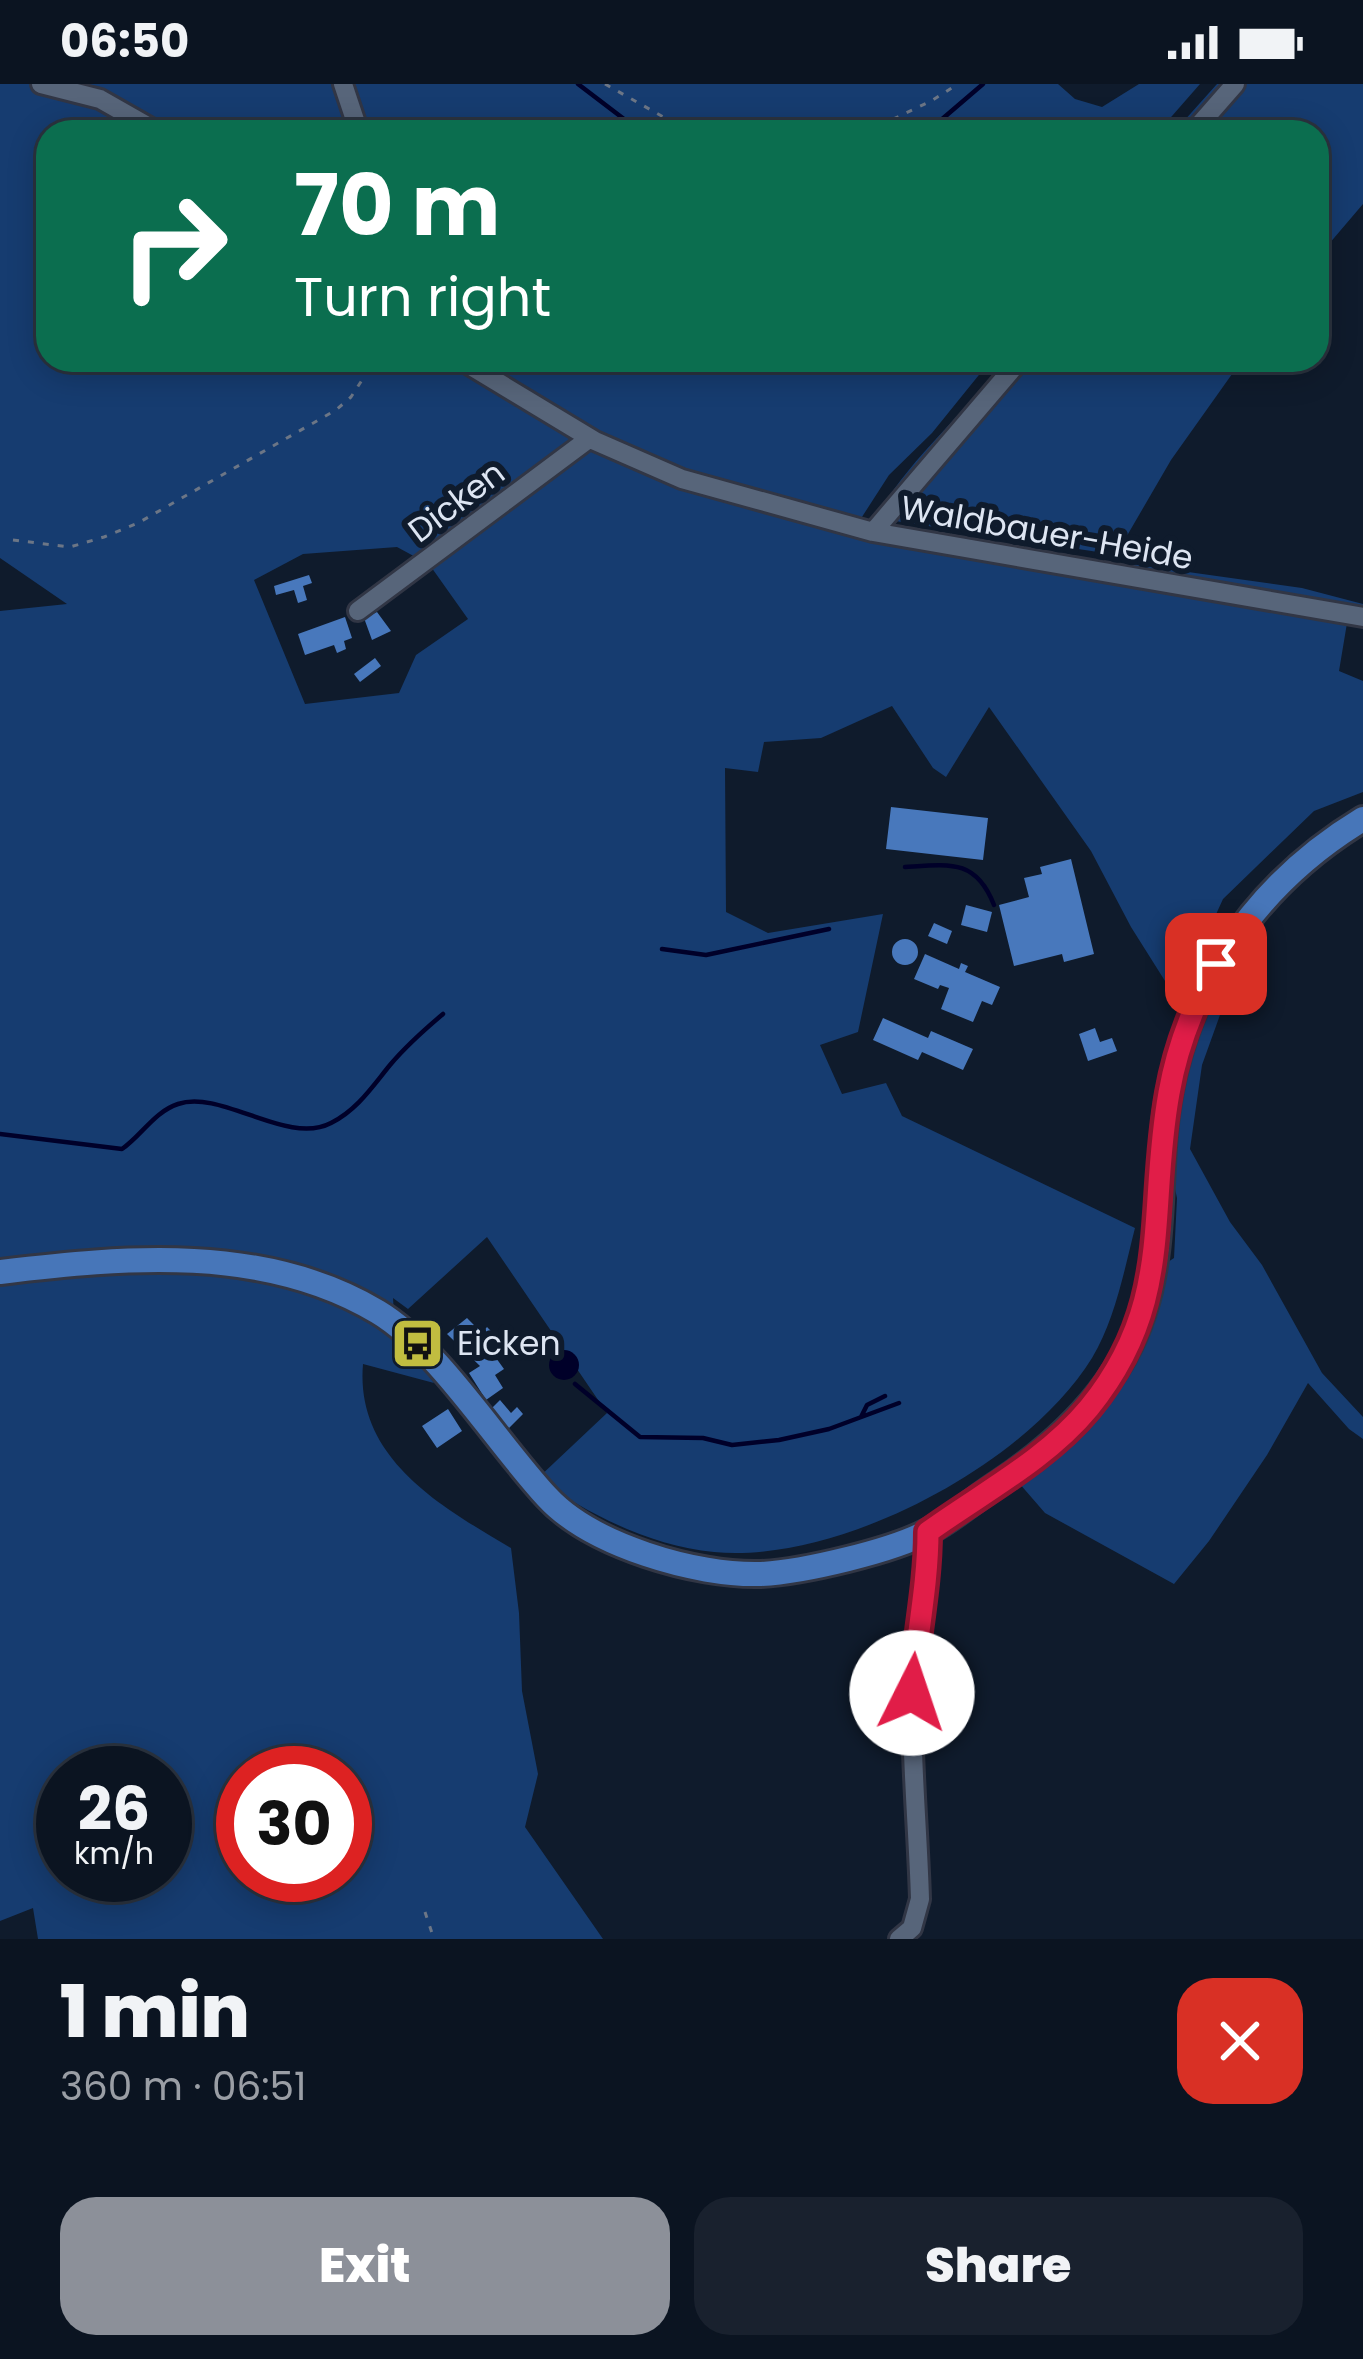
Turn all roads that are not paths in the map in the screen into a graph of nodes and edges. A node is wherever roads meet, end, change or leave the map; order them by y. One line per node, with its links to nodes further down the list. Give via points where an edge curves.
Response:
1 (41, 84): 4 (street, via 100,99)
2 (343, 84): 5 (street)
3 (1235, 84): 6 (street)
4 (137, 120)
5 (355, 120)
6 (1204, 120)
7 (481, 372): 9 (street)
8 (1010, 372): 10 (street, Waldbauer-Heide)
9 (590, 438): 10 (street, via 682,479); 11 (street, Dicken)
10 (873, 532): 12 (street, Waldbauer-Heide)
11 (358, 611)
12 (1363, 617)
13 (1363, 819): 15 (main road, via 1276,885 1216,964 1193,1010 1168,1094 1151,1285 1130,1345 1063,1434)
14 (0, 1273): 15 (main road, via 192,1262 278,1271 342,1293 418,1343 552,1503 653,1558 760,1574)
15 (928, 1532): 16 (street, via 912,1693 920,1899 912,1928)
16 (898, 1939)

